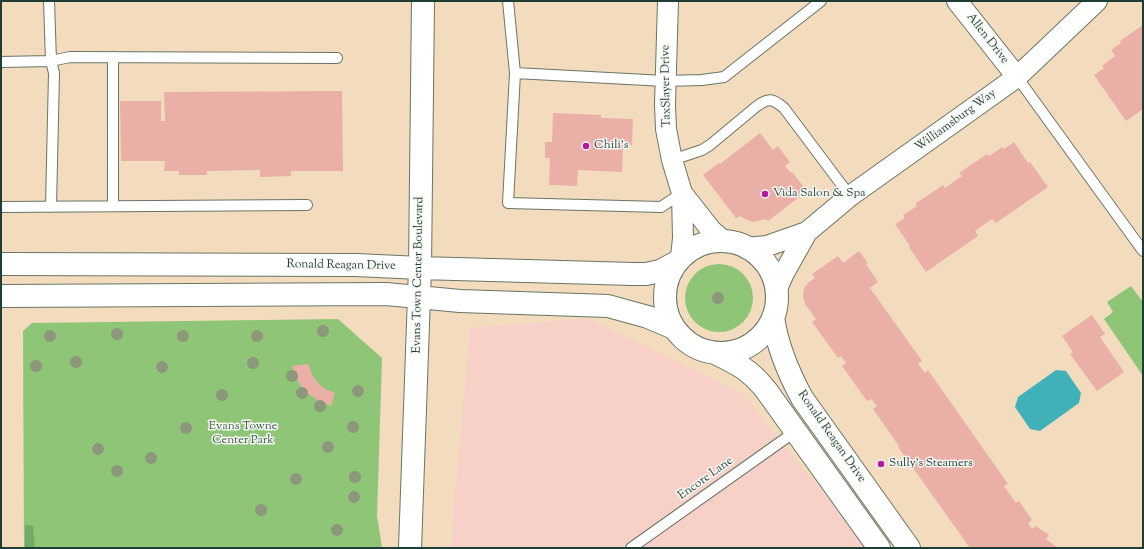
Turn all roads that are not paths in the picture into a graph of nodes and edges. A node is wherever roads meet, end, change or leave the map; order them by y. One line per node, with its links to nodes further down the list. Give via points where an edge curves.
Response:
1 (49, 1): 10 (lane)
2 (422, 1): 28 (street, Evans Town Center Boulevard)
3 (508, 1): 12 (lane)
4 (668, 1): 14 (street, TaxSlayer Drive)
5 (822, 1): 14 (lane, via 724,77)
6 (957, 1): 13 (street, Allen Drive)
7 (1097, 1): 13 (street, Williamsburg Way)
8 (113, 57): 9 (lane); 10 (lane, via 70,57); 20 (lane)
9 (337, 58)
10 (51, 61): 11 (lane); 19 (lane, via 54,73)
11 (1, 62)
12 (515, 73): 14 (lane); 16 (lane, via 508,203 661,207)
13 (1017, 77): 17 (street, Williamsburg Way); 25 (lane)
14 (665, 81): 15 (street, TaxSlayer Drive, via 666,129)
15 (672, 160): 16 (street, TaxSlayer Drive); 17 (lane, via 710,146 763,101 770,100 784,108)
16 (682, 193): 23 (street, TaxSlayer Drive, via 711,230); 26 (street, TaxSlayer Drive, via 684,238)
17 (850, 196): 22 (street, Williamsburg Way)
18 (307, 205): 20 (lane)
19 (51, 206): 20 (lane); 21 (lane)
20 (112, 206)
21 (1, 207)
22 (807, 232): 24 (street, Williamsburg Way, via 767,246); 29 (street, Williamsburg Way)
23 (725, 242): 24 (street, Ronald Reagan Drive); 26 (street, Ronald Reagan Drive, via 702,245)
24 (746, 248): 29 (street, Ronald Reagan Drive, via 766,266 773,278)
25 (1143, 251)
26 (679, 260): 28 (street, Ronald Reagan Drive, via 660,271 646,274); 33 (street, Ronald Reagan Drive, via 668,277 664,294 666,312)
27 (1, 264): 28 (street, Ronald Reagan Drive, via 356,265)
28 (420, 268): 31 (street, Evans Town Center Boulevard)
29 (776, 291): 32 (street, Ronald Reagan Drive)
30 (1, 296): 31 (street, Ronald Reagan Drive, via 386,294)
31 (419, 297): 33 (street, Ronald Reagan Drive, via 460,301 608,306 648,317); 36 (street, Evans Town Center Boulevard)
32 (773, 317): 34 (street, Ronald Reagan Drive, via 766,330 744,348); 39 (street, Ronald Reagan Drive, via 784,361 802,398)
33 (674, 328): 34 (street, Ronald Reagan Drive, via 685,341 699,349)
34 (716, 353): 35 (street, Ronald Reagan Drive, via 733,361 758,380)
35 (796, 431): 37 (lane, Encore Lane); 38 (street, Ronald Reagan Drive)
36 (410, 548)
37 (631, 548)
38 (879, 548)
39 (909, 548)

